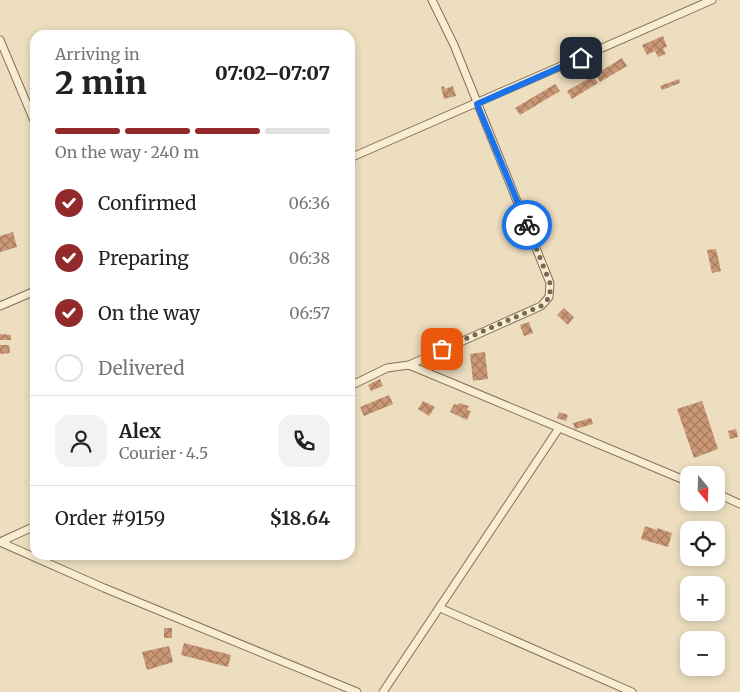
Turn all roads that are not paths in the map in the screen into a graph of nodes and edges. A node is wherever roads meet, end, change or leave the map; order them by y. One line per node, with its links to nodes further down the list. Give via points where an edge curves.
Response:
1 (432, 0): 4 (street)
2 (712, 0): 4 (street)
3 (0, 40): 5 (street)
4 (477, 104): 6 (street); 9 (street, via 550,283 550,297 541,306)
5 (30, 111)
6 (355, 156)
7 (30, 293): 8 (street)
8 (0, 306)
9 (409, 365): 10 (street, via 387,368); 11 (street)
10 (355, 384)
11 (558, 428): 12 (street); 19 (street)
12 (680, 478)
13 (725, 497): 14 (street)
14 (740, 504)
15 (30, 528): 16 (street)
16 (0, 542): 17 (street)
17 (30, 555)
18 (41, 560): 20 (street)
19 (440, 608): 21 (street); 22 (street)
20 (357, 692)
21 (383, 692)
22 (632, 692)

